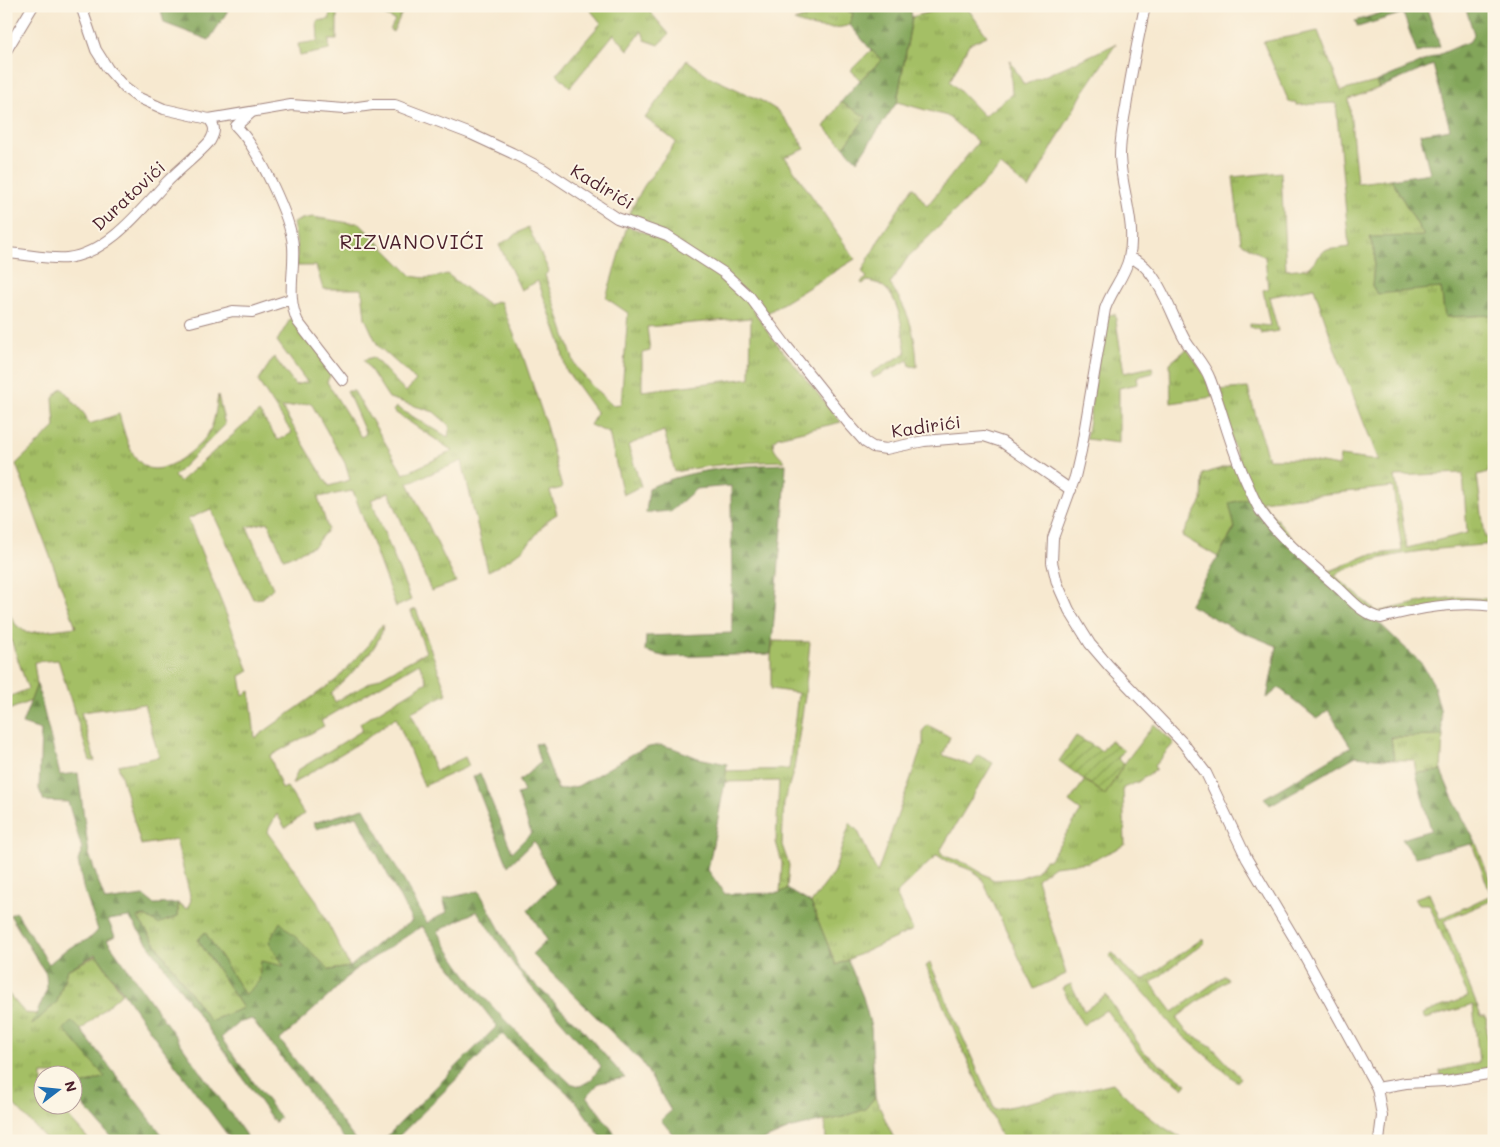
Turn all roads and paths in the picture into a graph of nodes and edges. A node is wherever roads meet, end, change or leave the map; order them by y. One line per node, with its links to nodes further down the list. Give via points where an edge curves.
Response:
1 (33, 6): 4 (street)
2 (81, 6): 6 (street, Kadirići, via 101,59 116,80 137,97 164,109)
3 (1145, 6): 9 (street, via 1132,60 1121,144 1121,168 1129,217)
4 (6, 51)
5 (255, 110): 6 (street, Kadirići); 7 (street); 13 (street, Kadirići, via 291,105 344,109 396,106 512,153 617,218 667,236 724,273 750,297 849,424 873,447 886,449 984,436 1002,442)
6 (211, 121): 7 (street); 8 (street, Duratovići, via 214,134 205,147 132,220 99,246 66,258)
7 (236, 126): 10 (street, via 263,165 290,229 293,247)
8 (6, 253)
9 (1129, 258): 13 (street, via 1104,309 1081,451); 14 (street, via 1145,266 1158,285 1184,338 1207,373 1230,444 1252,495 1260,510 1293,548 1358,606 1375,617 1426,606 1466,603)
10 (291, 299): 11 (street, via 252,312 233,311); 12 (street, via 298,322)
11 (190, 322)
12 (343, 380)
13 (1071, 490): 16 (street, via 1051,551 1054,573 1069,610 1102,659 1183,743 1206,773 1247,859 1299,946)
14 (1494, 606)
15 (1494, 1073): 16 (street)
16 (1376, 1088): 17 (street, via 1382,1116)
17 (1379, 1141)

